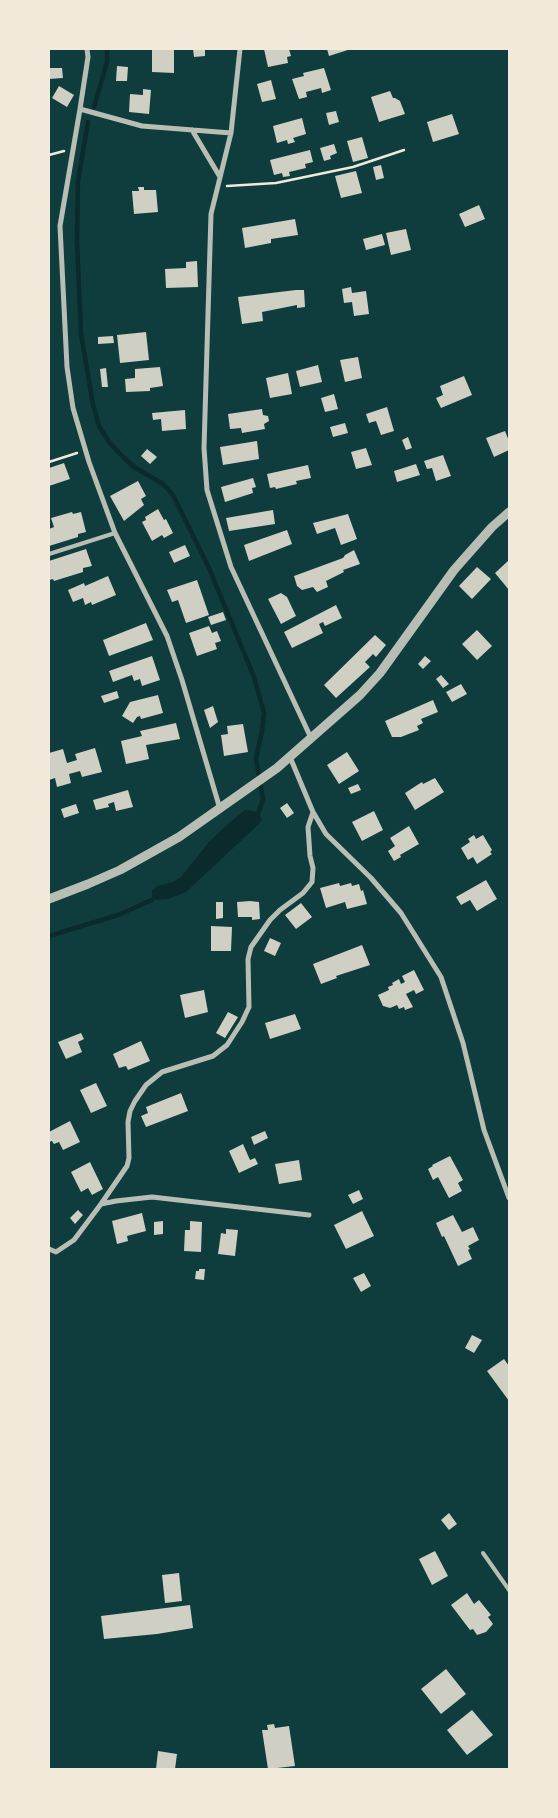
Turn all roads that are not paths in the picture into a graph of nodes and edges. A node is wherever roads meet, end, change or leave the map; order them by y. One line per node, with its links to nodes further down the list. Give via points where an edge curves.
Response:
1 (88, 49): 3 (street)
2 (240, 49): 5 (street)
3 (80, 109): 4 (street, via 142,126); 8 (street, via 60,226 67,367 73,408)
4 (192, 130): 5 (street); 6 (street)
5 (231, 133): 6 (street)
6 (220, 177): 10 (street, via 211,214 204,448 207,490 231,567)
7 (509, 512): 10 (street, via 454,570 380,673)
8 (115, 533): 9 (lane); 12 (street, via 167,636)
9 (49, 554)
10 (311, 739): 11 (street)
11 (290, 757): 12 (street); 13 (street)
12 (220, 809): 14 (street, via 179,837 120,870)
13 (313, 812): 15 (street, via 326,834 401,913 441,977 463,1043 484,1130); 16 (street, via 308,827 312,882 270,920 251,947 248,959 249,1007 242,1022 228,1045 213,1056 162,1072 146,1085 130,1111 127,1166)
14 (49, 899)
15 (509, 1198)
16 (102, 1204): 17 (street, via 152,1197); 18 (street, via 74,1240 56,1252)
17 (309, 1215)
18 (49, 1250)
19 (483, 1553): 20 (lane)
20 (509, 1590)

